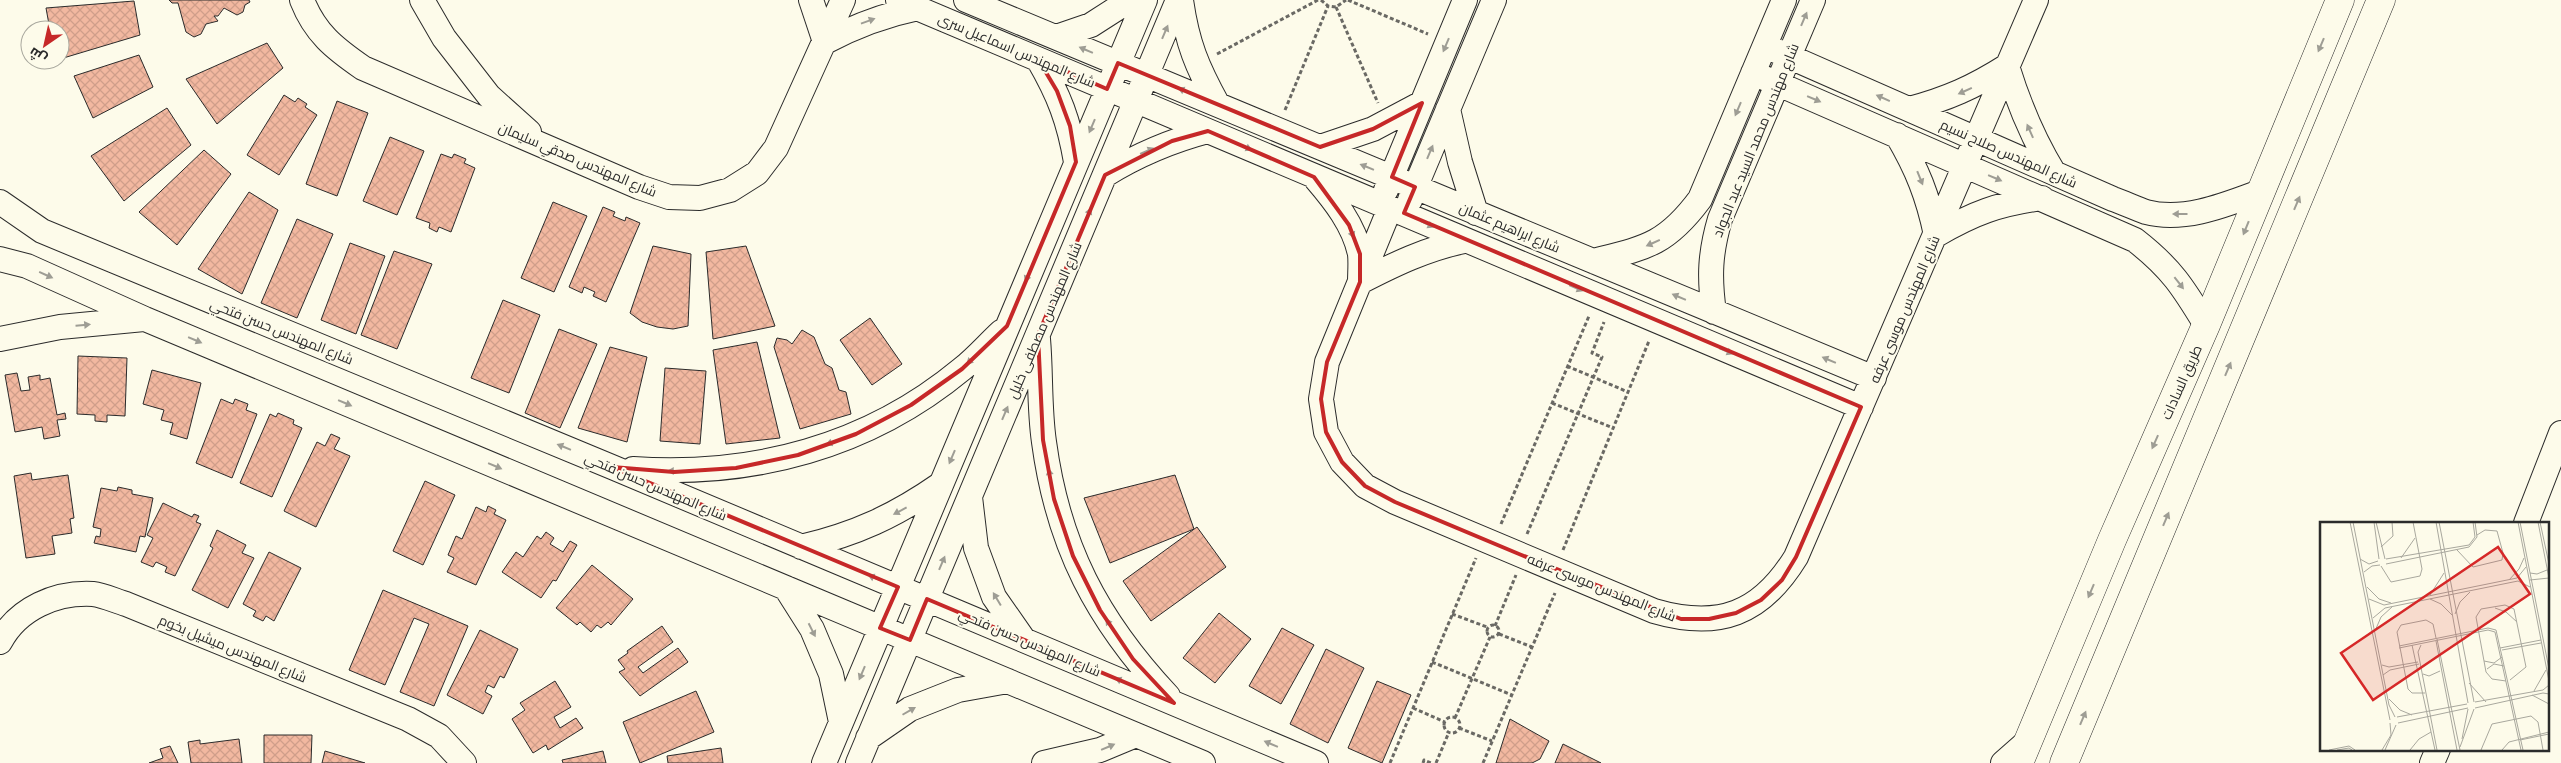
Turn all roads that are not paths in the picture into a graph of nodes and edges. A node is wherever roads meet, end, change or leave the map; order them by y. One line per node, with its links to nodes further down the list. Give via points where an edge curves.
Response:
1 (302, 0): 36 (street, شارع المهندس صدقي سليمان, via 309,17 332,47 363,68)
2 (422, 0): 36 (street, via 444,38 489,96)
3 (811, 0): 18 (street)
4 (843, 0): 18 (street, شارع المهندس صدقي سليمان)
5 (966, 0): 17 (street, شارع المهندس اسماعيل سرى)
6 (1130, 0): 17 (street, via 1091,24)
7 (1145, 0): 22 (street)
8 (1180, 0): 25 (street, شارع المهندس مصطفى خليل, one-way to 8); 30 (street, via 1196,64)
9 (1465, 0): 29 (street, one-way to 29)
10 (1494, 0): 31 (street)
11 (1784, 0): 19 (street, شارع مهندس محمد السيد عبد الجواد)
12 (1813, 0): 20 (street, شارع مهندس محمد السيد عبد الجواد, one-way to 12)
13 (2036, 0): 23 (street, شارع المهندس موسى عرفه)
14 (2340, 0): 45 (main road, طريق السادات, one-way to 45)
15 (2381, 0): 70 (main road, one-way to 15)
16 (908, 4): 18 (street, one-way to 16); 21 (street, شارع المهندس اسماعيل سرى)
17 (1056, 37): 22 (street, شارع المهندس اسماعيل سرى, one-way to 17)
18 (824, 42): 36 (street, شارع المهندس صدقي سليمان, via 776,148 756,173 730,190 700,198 669,197)
19 (1765, 46): 20 (street, شارع المهندس صلاح نسيم); 24 (street, شارع مهندس محمد السيد عبد الجواد)
20 (1788, 57): 26 (street, شارع مهندس محمد السيد عبد الجواد); 32 (street, شارع المهندس صلاح نسيم, one-way to 20)
21 (1038, 59): 27 (street, شارع المهندس اسماعيل سرى); 38 (street, via 1057,91 1067,117)
22 (1118, 63): 25 (street, شارع المهندس اسماعيل سرى); 27 (street)
23 (2007, 66): 32 (street, one-way to 32, via 1977,86 1944,100); 35 (street, شارع المهندس موسى عرفه); 40 (street, one-way to 23, via 2018,104)
24 (1753, 73): 26 (street, شارع المهندس صلاح نسيم); 53 (street, شارع مهندس محمد السيد عبد الجواد, one-way to 53, via 1700,199 1682,223 1658,241)
25 (1147, 75): 28 (street, شارع المهندس مصطفى خليل); 30 (street, شارع ابراهيم عثمان, one-way to 25)
26 (1777, 84): 34 (street, شارع المهندس صلاح نسيم, one-way to 34); 55 (street, شارع مهندس محمد السيد عبد الجواد, via 1718,226 1712,249 1710,281)
27 (1108, 89): 28 (street, شارع المهندس اسماعيل سرى); 38 (street, one-way to 38)
28 (1136, 100): 33 (street); 41 (street, شارع المهندس مصطفى خليل)
29 (1422, 103): 37 (street, via 1386,122); 43 (street)
30 (1218, 105): 37 (street, شارع ابراهيم عثمان)
31 (1448, 109): 44 (street, one-way to 31); 49 (street)
32 (1909, 109): 35 (street, شارع المهندس صلاح نسيم)
33 (1208, 131): 41 (street, one-way to 33, via 1137,155 1172,140); 42 (street, one-way to 42)
34 (1897, 135): 39 (street, شارع المهندس صلاح نسيم); 50 (street, one-way to 50, via 1916,166 1929,200)
35 (1977, 139): 39 (street, شارع المهندس موسى عرفه); 40 (street, شارع المهندس صلاح نسيم)
36 (543, 145)
37 (1320, 147): 43 (street, شارع ابراهيم عثمان, one-way to 37)
38 (1076, 162): 58 (street, one-way to 58)
39 (1966, 166): 46 (street, شارع المهندس صلاح نسيم, one-way to 46); 50 (street, شارع المهندس موسى عرفه)
40 (2054, 173): 45 (street, شارع المهندس صلاح نسيم, one-way to 40, via 2220,207 2184,215 2148,212)
41 (1105, 175): 59 (street, شارع المهندس مصطفى خليل, one-way to 41)
42 (1314, 177): 48 (street); 54 (street, one-way to 54, via 1334,200 1349,225 1360,254)
43 (1392, 177): 44 (street, شارع ابراهيم عثمان); 48 (street)
44 (1415, 187): 48 (street); 49 (street, شارع ابراهيم عثمان)
45 (2260, 192): 57 (main road, طريق السادات, one-way to 57)
46 (2043, 198): 50 (street, via 2005,203 1969,216); 57 (street, شارع المهندس صلاح نسيم, one-way to 57, via 2135,240 2162,261 2183,287)
47 (0, 202): 64 (street, شارع المهندس حسن فتحي, one-way to 47, via 42,231)
48 (1392, 208): 51 (street, one-way to 51); 54 (street, شارع المهندس موسى عرفه)
49 (1476, 213): 53 (street, شارع ابراهيم عثمان)
50 (1936, 235): 61 (street, شارع المهندس موسى عرفه)
51 (1464, 241): 54 (street, via 1412,255); 62 (street, one-way to 62)
52 (0, 259): 56 (street, one-way to 56, via 27,266)
53 (1593, 261): 55 (street, شارع ابراهيم عثمان, one-way to 53)
54 (1360, 282): 62 (street, شارع المهندس موسى عرفه, via 1327,362 1321,399 1326,432 1342,462 1366,486 1395,502 1654,611 1681,619 1736,613 1761,600 1782,580 1796,557)
55 (1714, 312): 61 (street, شارع ابراهيم عثمان, one-way to 55)
56 (145, 319): 60 (street, one-way to 56); 72 (street, one-way to 72)
57 (2206, 325): 68 (main road, طريق السادات, one-way to 68)
58 (1007, 326): 64 (street, one-way to 64, via 962,369 911,405 856,434 798,455 736,468 674,472); 65 (street, one-way to 65)
59 (1038, 335): 66 (street, شارع المهندس مصطفى خليل, one-way to 59); 79 (street, one-way to 59, via 1128,651 1100,610 1073,556 1054,499 1044,440)
60 (0, 338)
61 (1874, 378): 62 (street, شارع المهندس موسى عرفه)
62 (1861, 407)
63 (2561, 433): 67 (street)
64 (612, 467): 69 (street, شارع المهندس حسن فتحي)
65 (941, 484): 69 (street, one-way to 69, via 875,524 839,538); 71 (street)
66 (970, 496): 73 (street, شارع المهندس مصطفى خليل, one-way to 66); 76 (street, one-way to 66, via 994,597 976,548)
67 (2526, 522)
68 (2112, 540): 70 (main road); 84 (main road, طريق السادات, one-way to 84)
69 (802, 547): 71 (street, شارع المهندس حسن فتحي, one-way to 69)
70 (2151, 554): 92 (main road, one-way to 70)
71 (898, 587): 73 (street, شارع المهندس حسن فتحي); 74 (street)
72 (786, 588): 74 (street); 80 (street, one-way to 80, via 812,629 827,665)
73 (927, 599): 75 (street, شارع المهندس مصطفى خليل); 76 (street, شارع المهندس حسن فتحي)
74 (880, 628): 75 (street); 80 (street, one-way to 80)
75 (910, 640): 78 (street); 82 (street, شارع المهندس مصطفى خليل)
76 (1024, 640): 79 (street, شارع المهندس حسن فتحي, one-way to 76)
77 (0, 642): 85 (street, شارع المهندس ميشيل بخوم, via 6,630 30,608 61,595 94,594 126,604 408,719 439,736)
78 (1008, 681): 81 (street); 82 (street, one-way to 78, via 918,706 958,690)
79 (1174, 703): 90 (street, شارع المهندس حسن فتحي, one-way to 79)
80 (841, 722): 86 (street)
81 (1136, 735): 88 (street, one-way to 81, via 1100,750); 89 (street)
82 (868, 738): 87 (street, شارع المهندس مصطفى خليل)
83 (2438, 750): 93 (street)
84 (2024, 752): 91 (street)
85 (464, 763)
86 (824, 763)
87 (858, 763)
88 (1044, 763)
89 (1204, 763)
90 (1316, 763)
91 (2003, 763)
92 (2064, 763)
93 (2432, 763)

